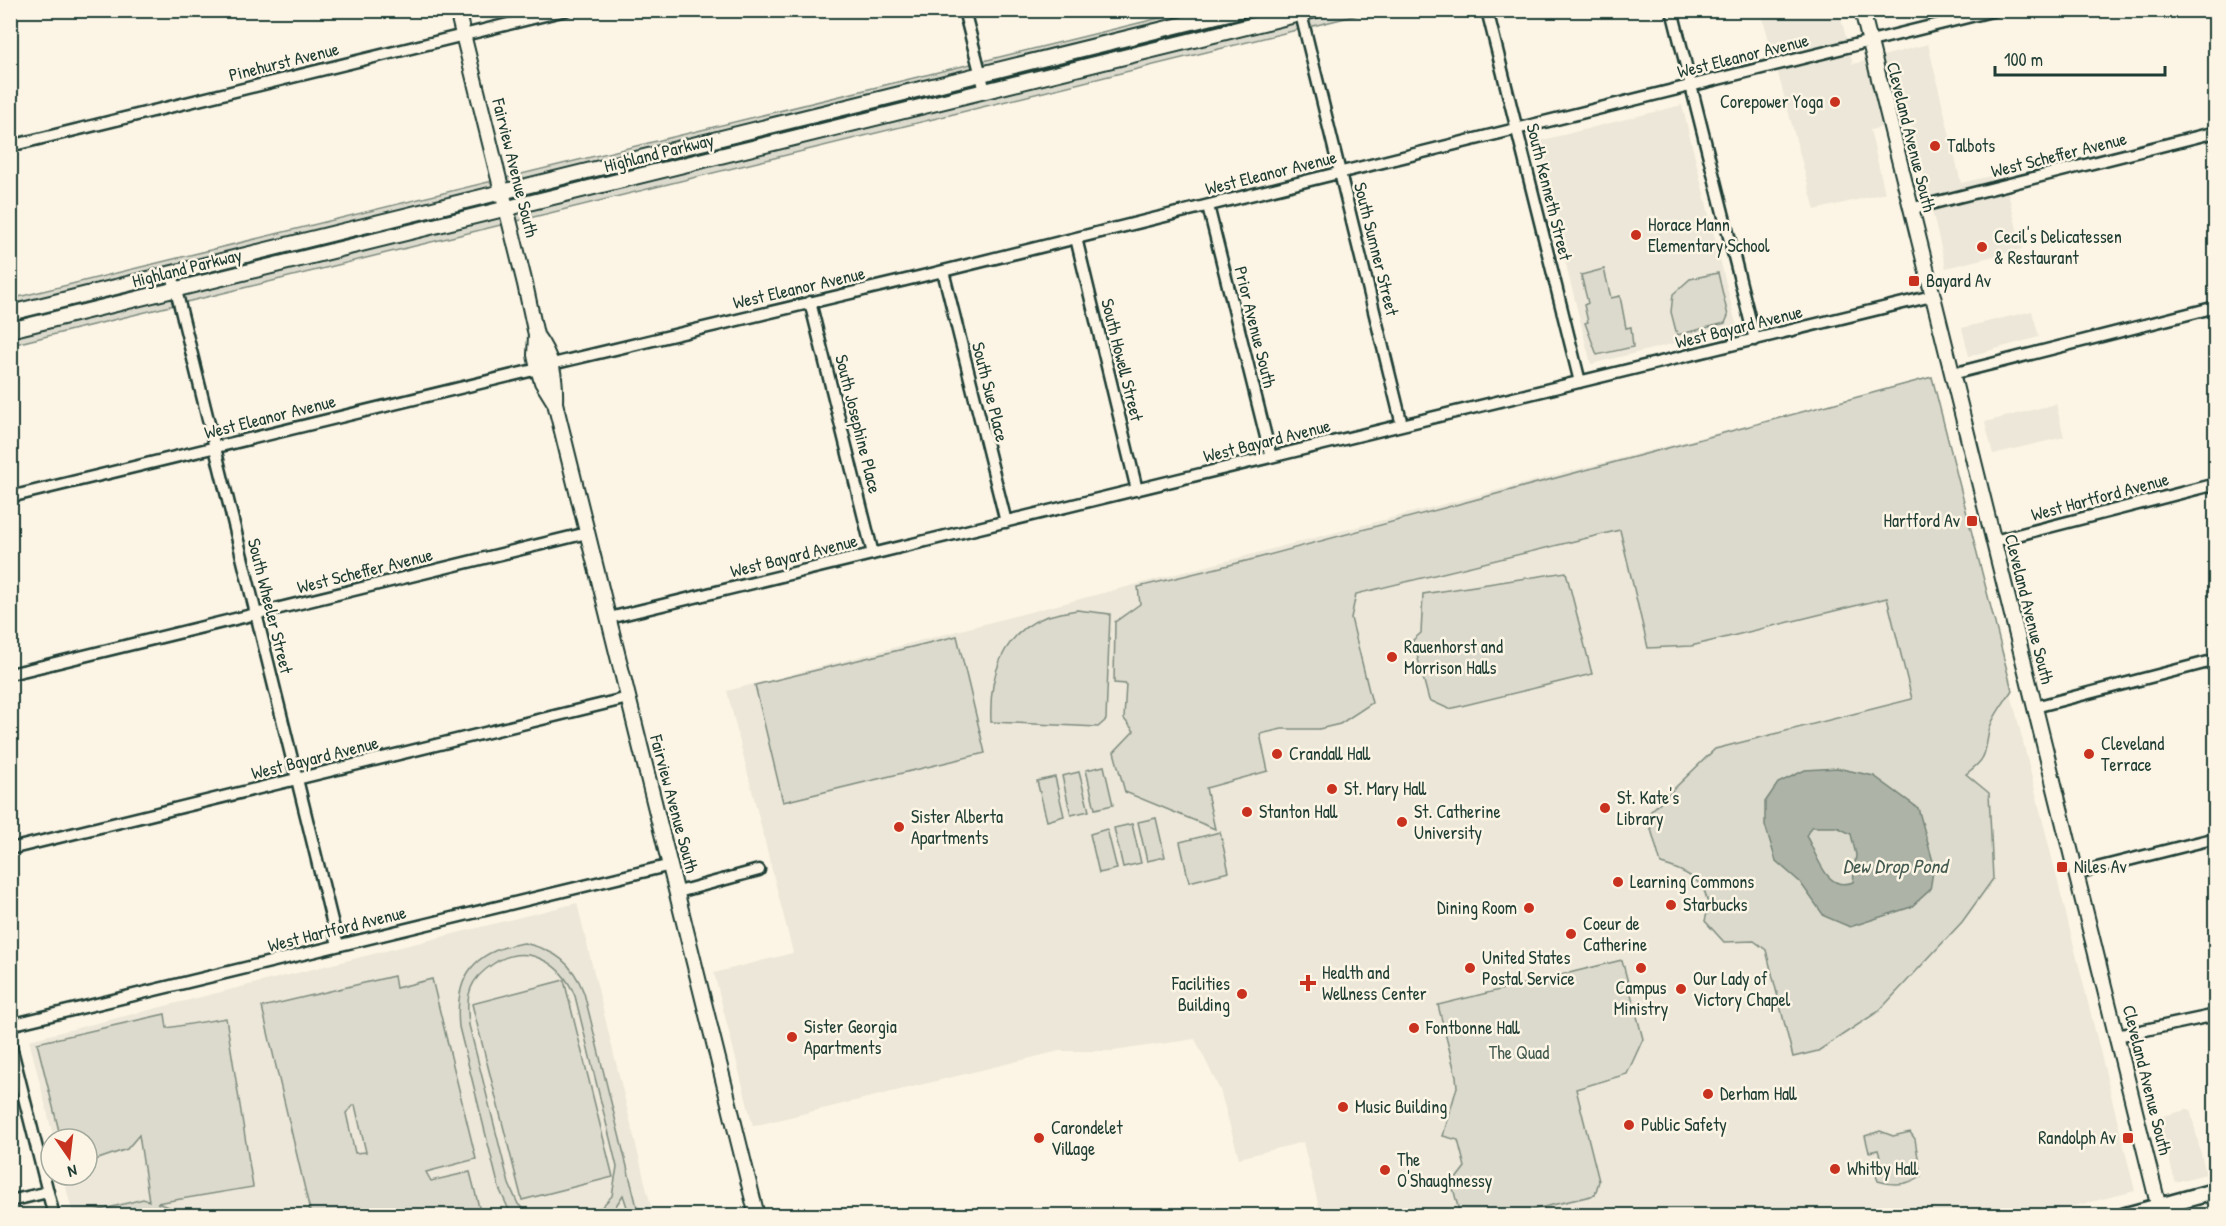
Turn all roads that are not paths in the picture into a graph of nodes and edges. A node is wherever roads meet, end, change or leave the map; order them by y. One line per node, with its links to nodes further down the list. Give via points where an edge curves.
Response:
1 (457, 10): 13 (street, Fairview Avenue South)
2 (566, 10): 13 (street, Pinehurst Avenue)
3 (964, 10): 15 (street)
4 (1241, 10): 15 (street, Highland Parkway)
5 (1316, 10): 11 (street, Highland Parkway)
6 (1487, 10): 18 (street, South Kenneth Street)
7 (1672, 10): 16 (street)
8 (1862, 10): 14 (street, Cleveland Avenue South)
9 (1996, 10): 14 (street, West Eleanor Avenue)
10 (2212, 10): 12 (street)
11 (1300, 12): 17 (street, Highland Parkway); 21 (street, South Sumner Street)
12 (2216, 23)
13 (463, 35): 20 (street, Pinehurst Avenue); 22 (street, Fairview Avenue South)
14 (1870, 43): 16 (street, West Eleanor Avenue); 25 (street, Cleveland Avenue South)
15 (980, 75): 17 (street); 22 (street, Highland Parkway)
16 (1692, 86): 18 (street, West Eleanor Avenue); 36 (street)
17 (985, 92): 24 (street, Highland Parkway)
18 (1516, 128): 21 (street, West Eleanor Avenue); 40 (street, South Kenneth Street)
19 (2216, 132): 25 (street, West Scheffer Avenue)
20 (10, 146)
21 (1341, 172): 23 (street, West Eleanor Avenue); 42 (street, South Sumner Street)
22 (502, 192): 24 (street, Fairview Avenue South); 28 (street, Highland Parkway)
23 (1208, 206): 26 (street, West Eleanor Avenue); 44 (street, Prior Avenue South)
24 (506, 208): 29 (street, Highland Parkway); 35 (street, Fairview Avenue South)
25 (1910, 209): 30 (street, Cleveland Avenue South)
26 (1076, 238): 27 (street, West Eleanor Avenue); 46 (street, South Howell Street)
27 (943, 271): 31 (street, West Eleanor Avenue); 48 (street, South Sue Place)
28 (172, 274): 29 (street, South Wheeler Street); 33 (street, Highland Parkway)
29 (176, 290): 34 (street, Highland Parkway); 43 (street, South Wheeler Street)
30 (1932, 297): 36 (street, West Bayard Avenue); 39 (street, Cleveland Avenue South)
31 (810, 302): 37 (street, West Eleanor Avenue); 51 (street, South Josephine Place)
32 (2216, 307): 39 (street)
33 (10, 313)
34 (10, 330)
35 (536, 335): 37 (street, Fairview Avenue South); 38 (street, Fairview Avenue South)
36 (1755, 340): 40 (street, West Bayard Avenue)
37 (552, 364): 41 (street, Fairview Avenue South)
38 (538, 369): 41 (street, Fairview Avenue South); 43 (street, West Eleanor Avenue)
39 (1952, 374): 50 (street, Cleveland Avenue South)
40 (1580, 382): 42 (street, West Bayard Avenue)
41 (555, 403): 49 (street, Fairview Avenue South)
42 (1402, 425): 44 (street, West Bayard Avenue)
43 (214, 448): 47 (street, West Eleanor Avenue); 52 (street, South Wheeler Street)
44 (1271, 457): 46 (street, West Bayard Avenue)
45 (2216, 484): 50 (street, West Hartford Avenue)
46 (1137, 490): 48 (street, West Bayard Avenue)
47 (10, 497)
48 (1006, 522): 51 (street, West Bayard Avenue)
49 (587, 533): 52 (street, West Scheffer Avenue); 53 (street, Fairview Avenue South)
50 (1994, 542): 57 (street, Cleveland Avenue South)
51 (873, 554): 53 (street, West Bayard Avenue)
52 (255, 614): 55 (street, West Scheffer Avenue); 58 (street, South Wheeler Street)
53 (609, 618): 56 (street, Fairview Avenue South)
54 (2216, 660): 57 (street)
55 (10, 674)
56 (628, 698): 58 (street, West Bayard Avenue); 61 (street, Fairview Avenue South)
57 (2035, 707): 63 (street, Cleveland Avenue South)
58 (297, 779): 60 (street, West Bayard Avenue); 65 (street, South Wheeler Street)
59 (2216, 838): 63 (street)
60 (10, 849)
61 (671, 865): 64 (street, Fairview Avenue South); 65 (street, West Hartford Avenue)
62 (759, 870): 64 (street)
63 (2077, 873): 68 (street, Cleveland Avenue South)
64 (678, 892): 75 (street, Fairview Avenue South)
65 (338, 945): 67 (street, West Hartford Avenue)
66 (2216, 1015): 68 (street)
67 (10, 1024)
68 (2117, 1036): 73 (street, Cleveland Avenue South)
69 (10, 1042): 71 (street)
70 (2216, 1191): 73 (main road)
71 (48, 1192): 72 (street); 74 (street)
72 (10, 1201)
73 (2160, 1211): 76 (main road)
74 (54, 1215)
75 (757, 1215)
76 (2124, 1215)

